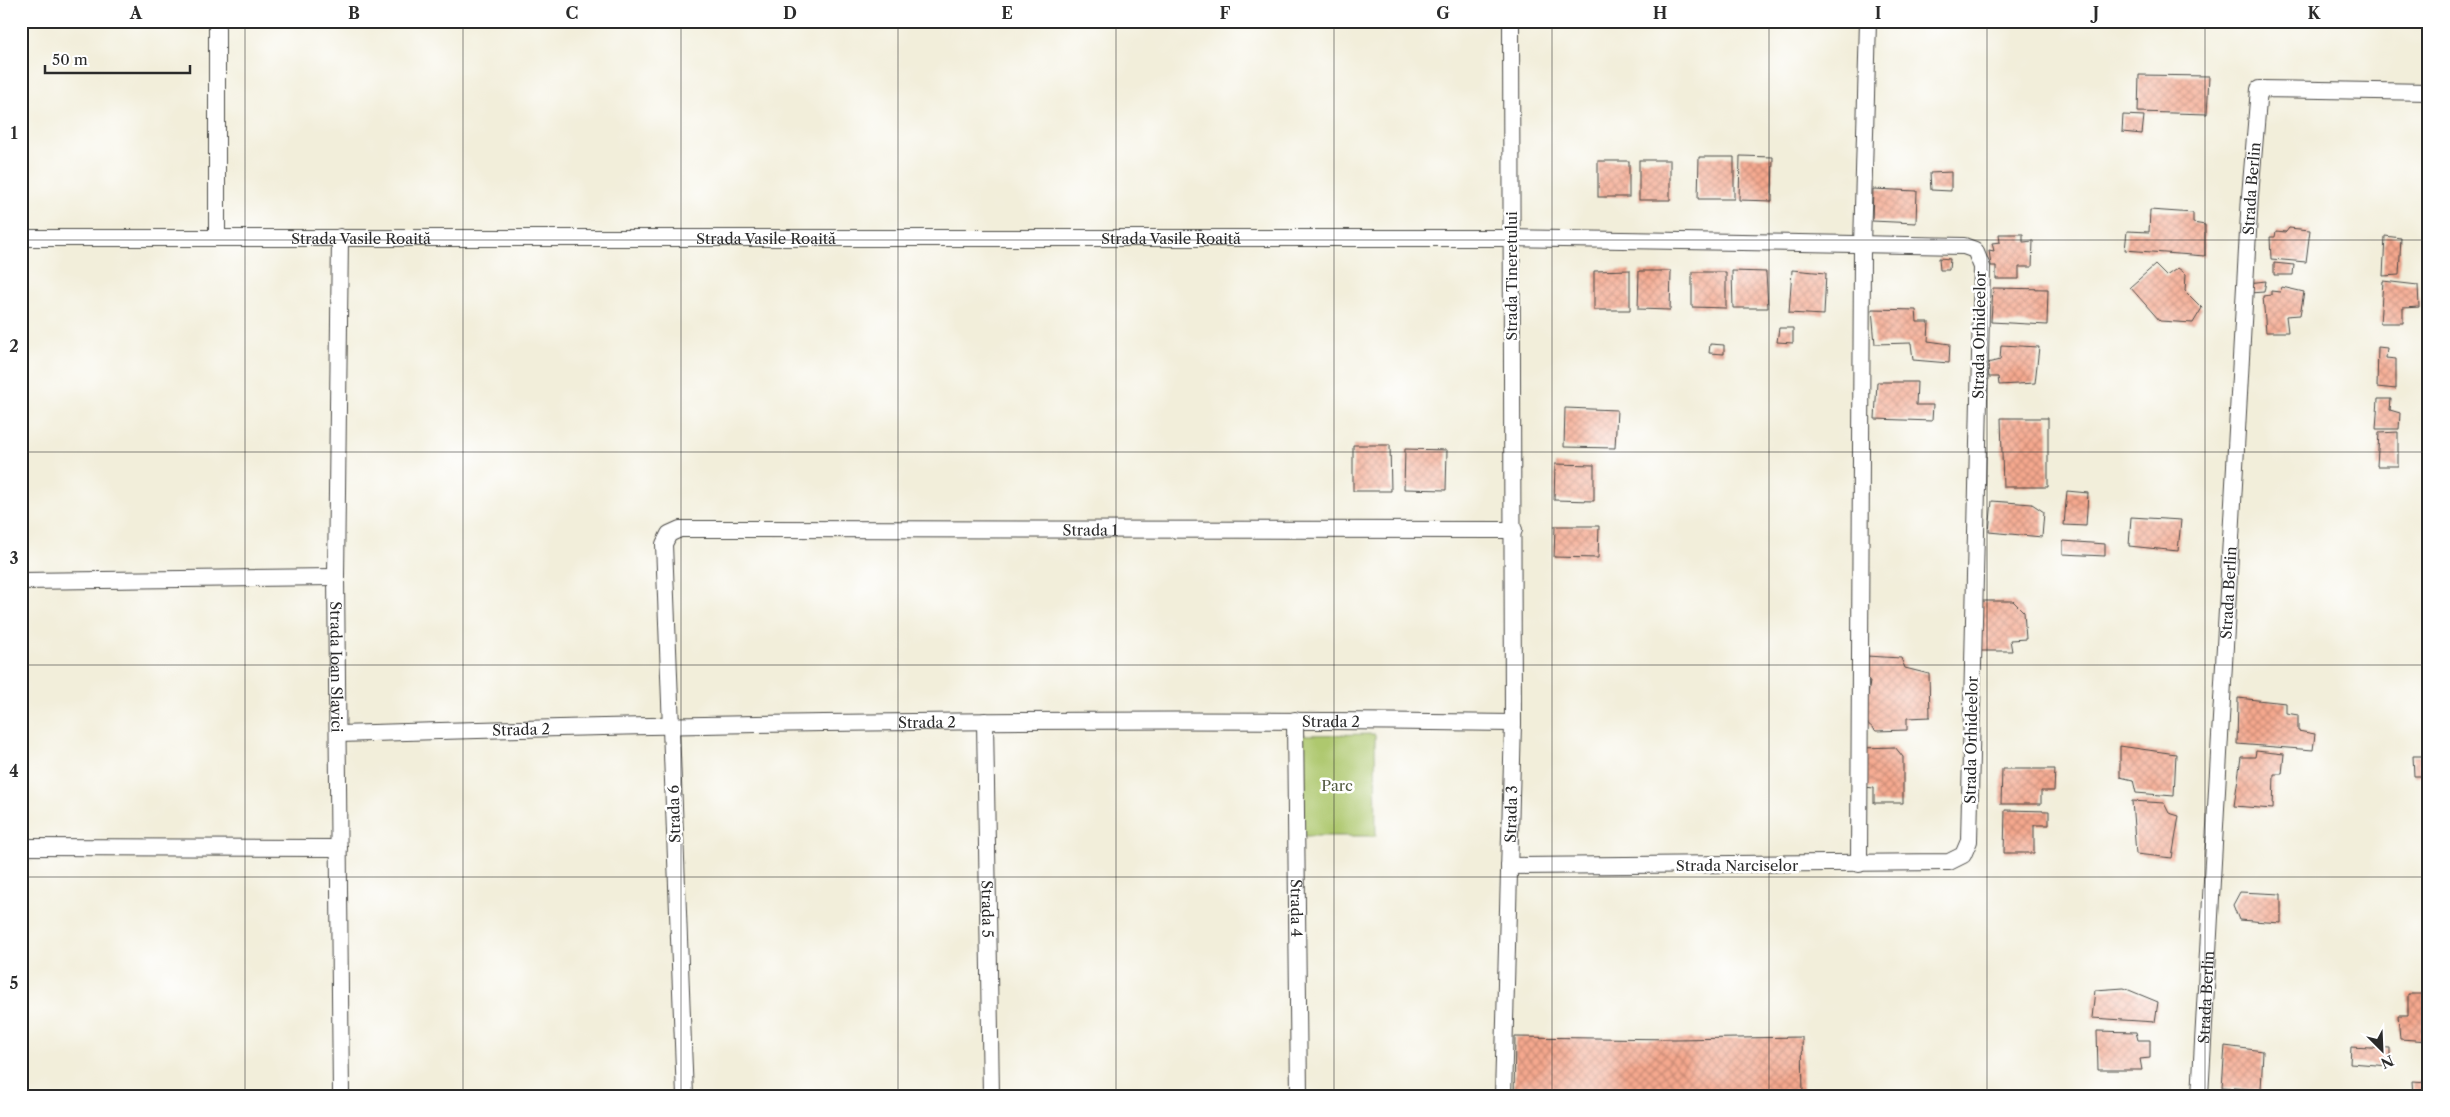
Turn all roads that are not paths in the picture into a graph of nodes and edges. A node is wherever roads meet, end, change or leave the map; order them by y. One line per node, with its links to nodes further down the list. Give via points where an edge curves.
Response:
1 (216, 21): 5 (street)
2 (1511, 21): 8 (street, Strada Tineretului)
3 (1868, 21): 9 (street)
4 (2429, 92): 29 (street, Strada Berlin, via 2259,89 2250,196)
5 (217, 237): 6 (street, Strada Vasile Roaită); 7 (street, Strada Vasile Roaită)
6 (340, 237): 8 (street, Strada Vasile Roaită); 12 (street, Strada Ioan Slavici)
7 (21, 238)
8 (1510, 238): 9 (street, Strada Orhideelor); 10 (street, Strada Tineretului)
9 (1862, 246): 21 (street, Strada Orhideelor, via 1964,246 1975,250 1982,267 1969,841); 22 (street)
10 (1514, 530): 11 (street, Strada 1, via 680,529); 16 (street, Strada 3)
11 (669, 534): 17 (street, Strada 6, via 664,544)
12 (336, 577): 13 (street); 18 (street, Strada Ioan Slavici)
13 (21, 580)
14 (1295, 720): 15 (street, Strada 2); 16 (street, Strada 2); 27 (street, Strada 4)
15 (985, 721): 17 (street, Strada 2); 26 (street, Strada 5)
16 (1513, 723): 23 (street, Strada 3)
17 (670, 725): 18 (street, Strada 2); 25 (street, Strada 6)
18 (339, 734): 20 (street, Strada Ioan Slavici)
19 (21, 847): 20 (street)
20 (339, 848): 24 (street, Strada Ioan Slavici)
21 (1963, 855): 22 (street, Strada Narciselor, via 1949,862)
22 (1859, 864): 23 (street, Strada Narciselor)
23 (1509, 866): 28 (street, Strada 3)
24 (341, 1096)
25 (684, 1096)
26 (991, 1096)
27 (1299, 1096)
28 (1503, 1096)
29 (2200, 1096)

